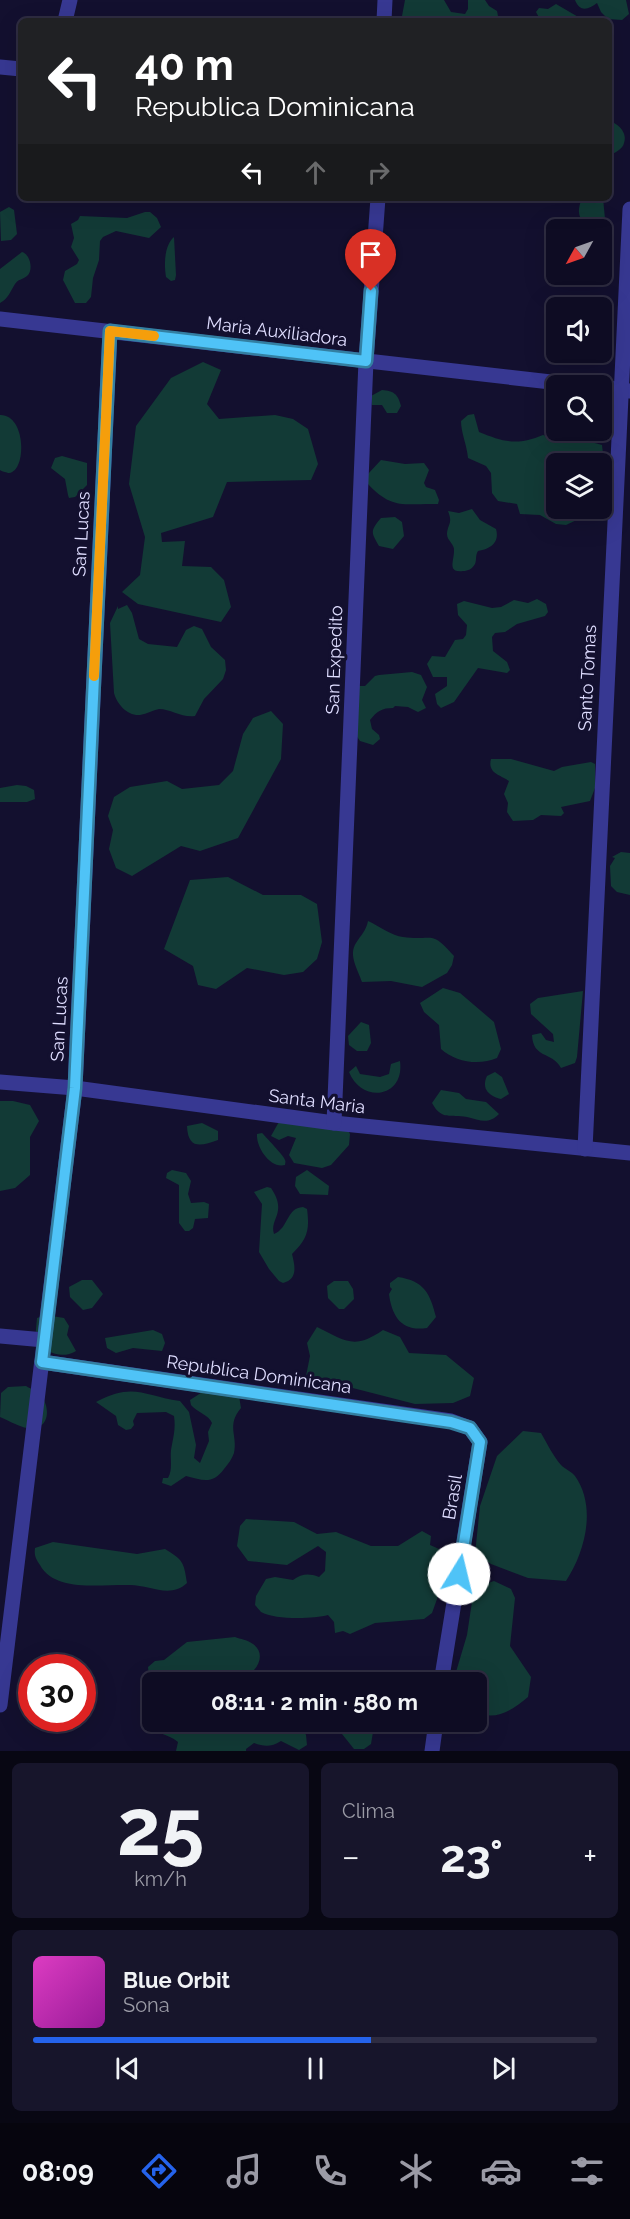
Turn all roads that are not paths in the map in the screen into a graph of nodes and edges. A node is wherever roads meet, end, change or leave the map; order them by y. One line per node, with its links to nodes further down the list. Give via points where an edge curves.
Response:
1 (70, 0): 3 (street)
2 (386, 0): 4 (street)
3 (66, 18)
4 (384, 18)
5 (0, 67): 6 (street)
6 (18, 69)
7 (378, 201): 11 (street, San Expedito)
8 (630, 209): 13 (street, Santo Tomas)
9 (0, 319): 10 (street, Maria Auxiliadora)
10 (110, 331): 11 (street, Maria Auxiliadora); 15 (street, San Lucas)
11 (366, 361): 12 (street, Maria Auxiliadora); 16 (street, San Expedito)
12 (546, 381)
13 (625, 390): 17 (street, Santo Tomas)
14 (0, 1082): 15 (street, Santa Maria)
15 (75, 1088): 16 (street, Santa Maria); 20 (street, San Lucas)
16 (334, 1123): 17 (street, Santa Maria)
17 (585, 1149): 18 (street, Santa Maria)
18 (630, 1153)
19 (0, 1336): 20 (street)
20 (44, 1340): 21 (street, San Lucas)
21 (42, 1362): 22 (street, Republica Dominicana, via 439,1420); 24 (street, San Lucas)
22 (470, 1428): 23 (street, Brasil, via 480,1442)
23 (443, 1672)
24 (0, 1705)
25 (434, 1732): 26 (street)
26 (432, 1751)

